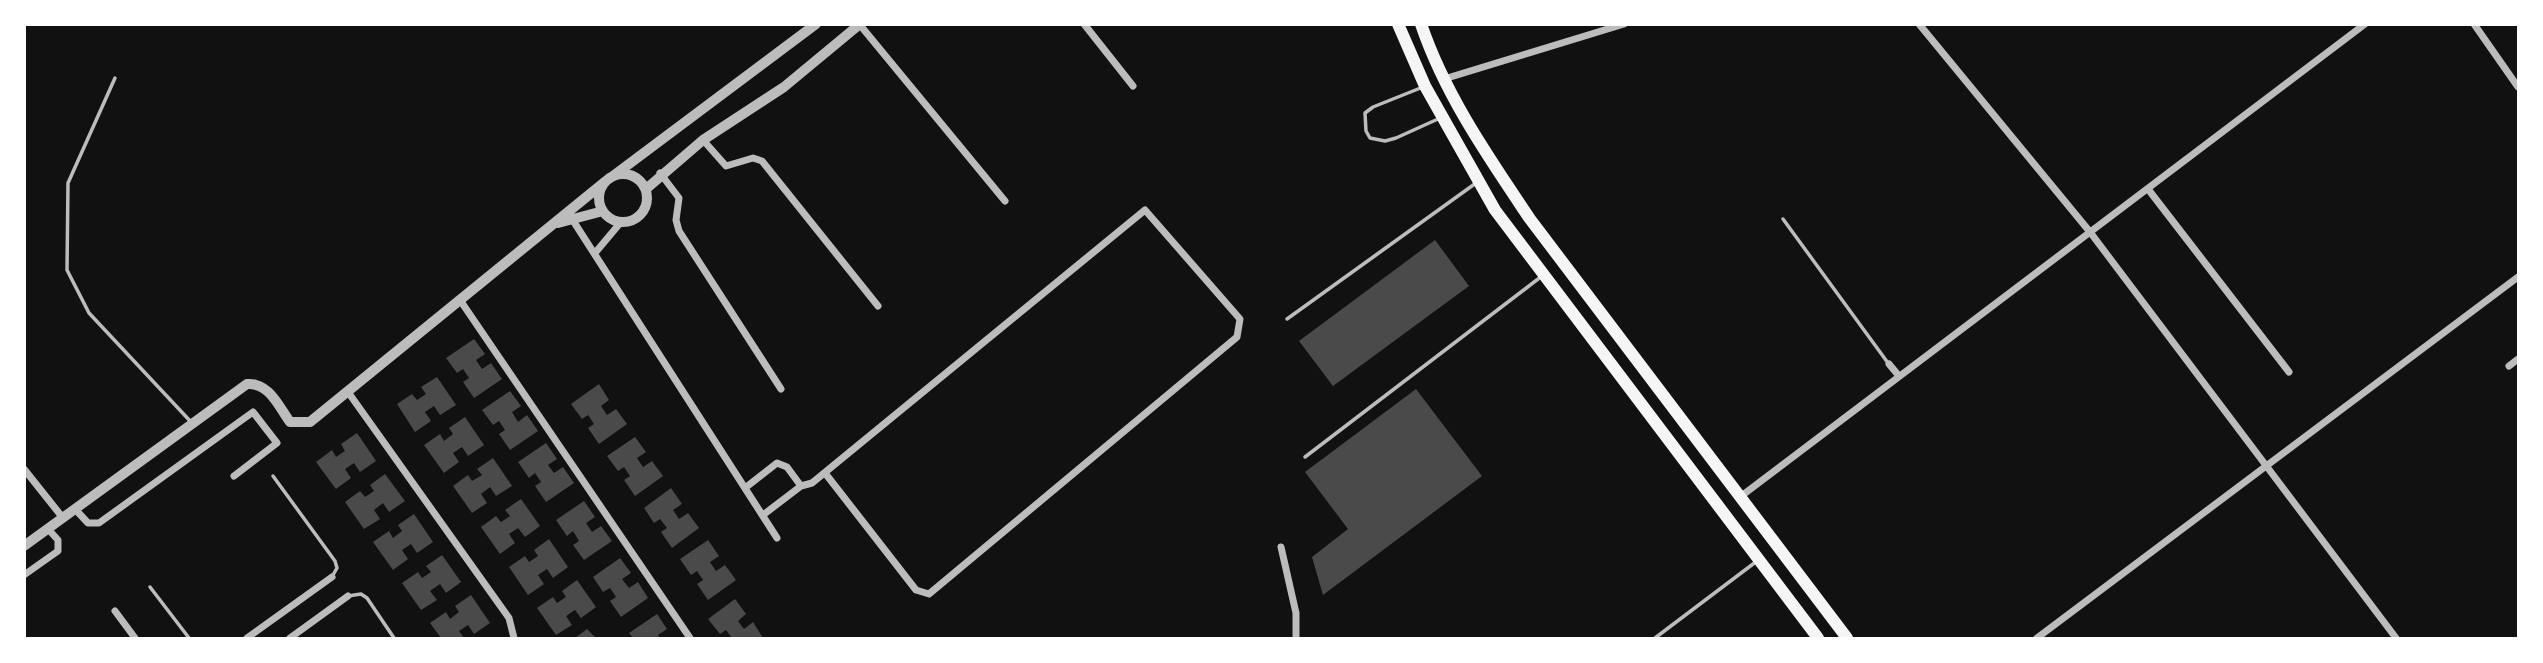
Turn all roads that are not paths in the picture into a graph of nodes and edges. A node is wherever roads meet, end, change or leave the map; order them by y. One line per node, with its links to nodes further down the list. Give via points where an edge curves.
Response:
1 (816, 24): 18 (street)
2 (1084, 24): 12 (street)
3 (1398, 24): 13 (main road)
4 (1421, 24): 11 (main road)
5 (1624, 24): 11 (street)
6 (1919, 24): 27 (street)
7 (2365, 24): 21 (street)
8 (2474, 24): 14 (street)
9 (860, 25): 16 (street, via 784,87); 22 (street)
10 (115, 78): 41 (lane, via 68,183 67,270 89,313)
11 (1444, 79): 50 (main road, via 1530,219)
12 (1133, 86)
13 (1425, 86): 15 (main road); 15 (lane, via 1365,113 1366,131 1370,138 1385,141)
14 (2518, 87)
15 (1441, 117): 19 (main road)
16 (703, 140): 17 (street); 32 (street, via 726,166 753,158 762,161)
17 (660, 173): 20 (street); 39 (street, via 679,198 679,231)
18 (610, 178): 20 (street, via 628,174); 23 (street, via 599,195); 24 (street)
19 (1478, 182): 29 (main road); 33 (lane)
20 (646, 189): 26 (street, via 643,213)
21 (2148, 189): 27 (street); 37 (street)
22 (1004, 201)
23 (603, 211): 24 (street); 26 (street)
24 (571, 214): 28 (street); 31 (street)
25 (1783, 219): 35 (lane)
26 (621, 222): 28 (street)
27 (2090, 232): 38 (street); 43 (street)
28 (595, 253): 49 (street)
29 (1543, 274): 42 (lane); 58 (main road)
30 (2518, 277): 43 (street)
31 (460, 300): 40 (street); 70 (street)
32 (878, 306)
33 (1287, 319)
34 (2518, 359): 36 (street)
35 (1889, 364): 38 (street)
36 (2509, 366)
37 (2288, 372)
38 (1899, 376): 50 (street)
39 (781, 389)
40 (348, 392): 41 (street, via 310,422 296,424 267,389 247,384); 69 (street, via 509,618)
41 (192, 424): 51 (street)
42 (1304, 457)
43 (2267, 465): 75 (street); 76 (street)
44 (24, 468): 53 (street)
45 (825, 473): 45 (street, via 1145,209 1240,319 1237,337 929,594 916,590); 48 (street)
46 (234, 476): 51 (street, via 277,443 253,412 99,523 88,523)
47 (273, 476): 60 (lane, via 335,561)
48 (801, 486): 49 (street, via 787,467 777,464); 52 (street)
49 (745, 488): 52 (street)
50 (1740, 497): 74 (main road)
51 (75, 509): 53 (street)
52 (763, 515): 55 (street)
53 (63, 518): 54 (street)
54 (48, 529): 56 (street); 59 (street, via 58,540 58,551)
55 (777, 538)
56 (24, 546)
57 (1280, 547): 71 (street, via 1296,613)
58 (1758, 560): 72 (lane); 73 (main road)
59 (24, 575)
60 (332, 577): 66 (street)
61 (150, 587): 65 (lane)
62 (348, 596): 67 (street); 68 (lane, via 367,598)
63 (115, 611): 64 (street)
64 (135, 639)
65 (189, 639)
66 (247, 639)
67 (290, 639)
68 (394, 639)
69 (514, 639)
70 (690, 639)
71 (1296, 639)
72 (1656, 639)
73 (1818, 639)
74 (1847, 639)
75 (2038, 639)
76 (2396, 639)

